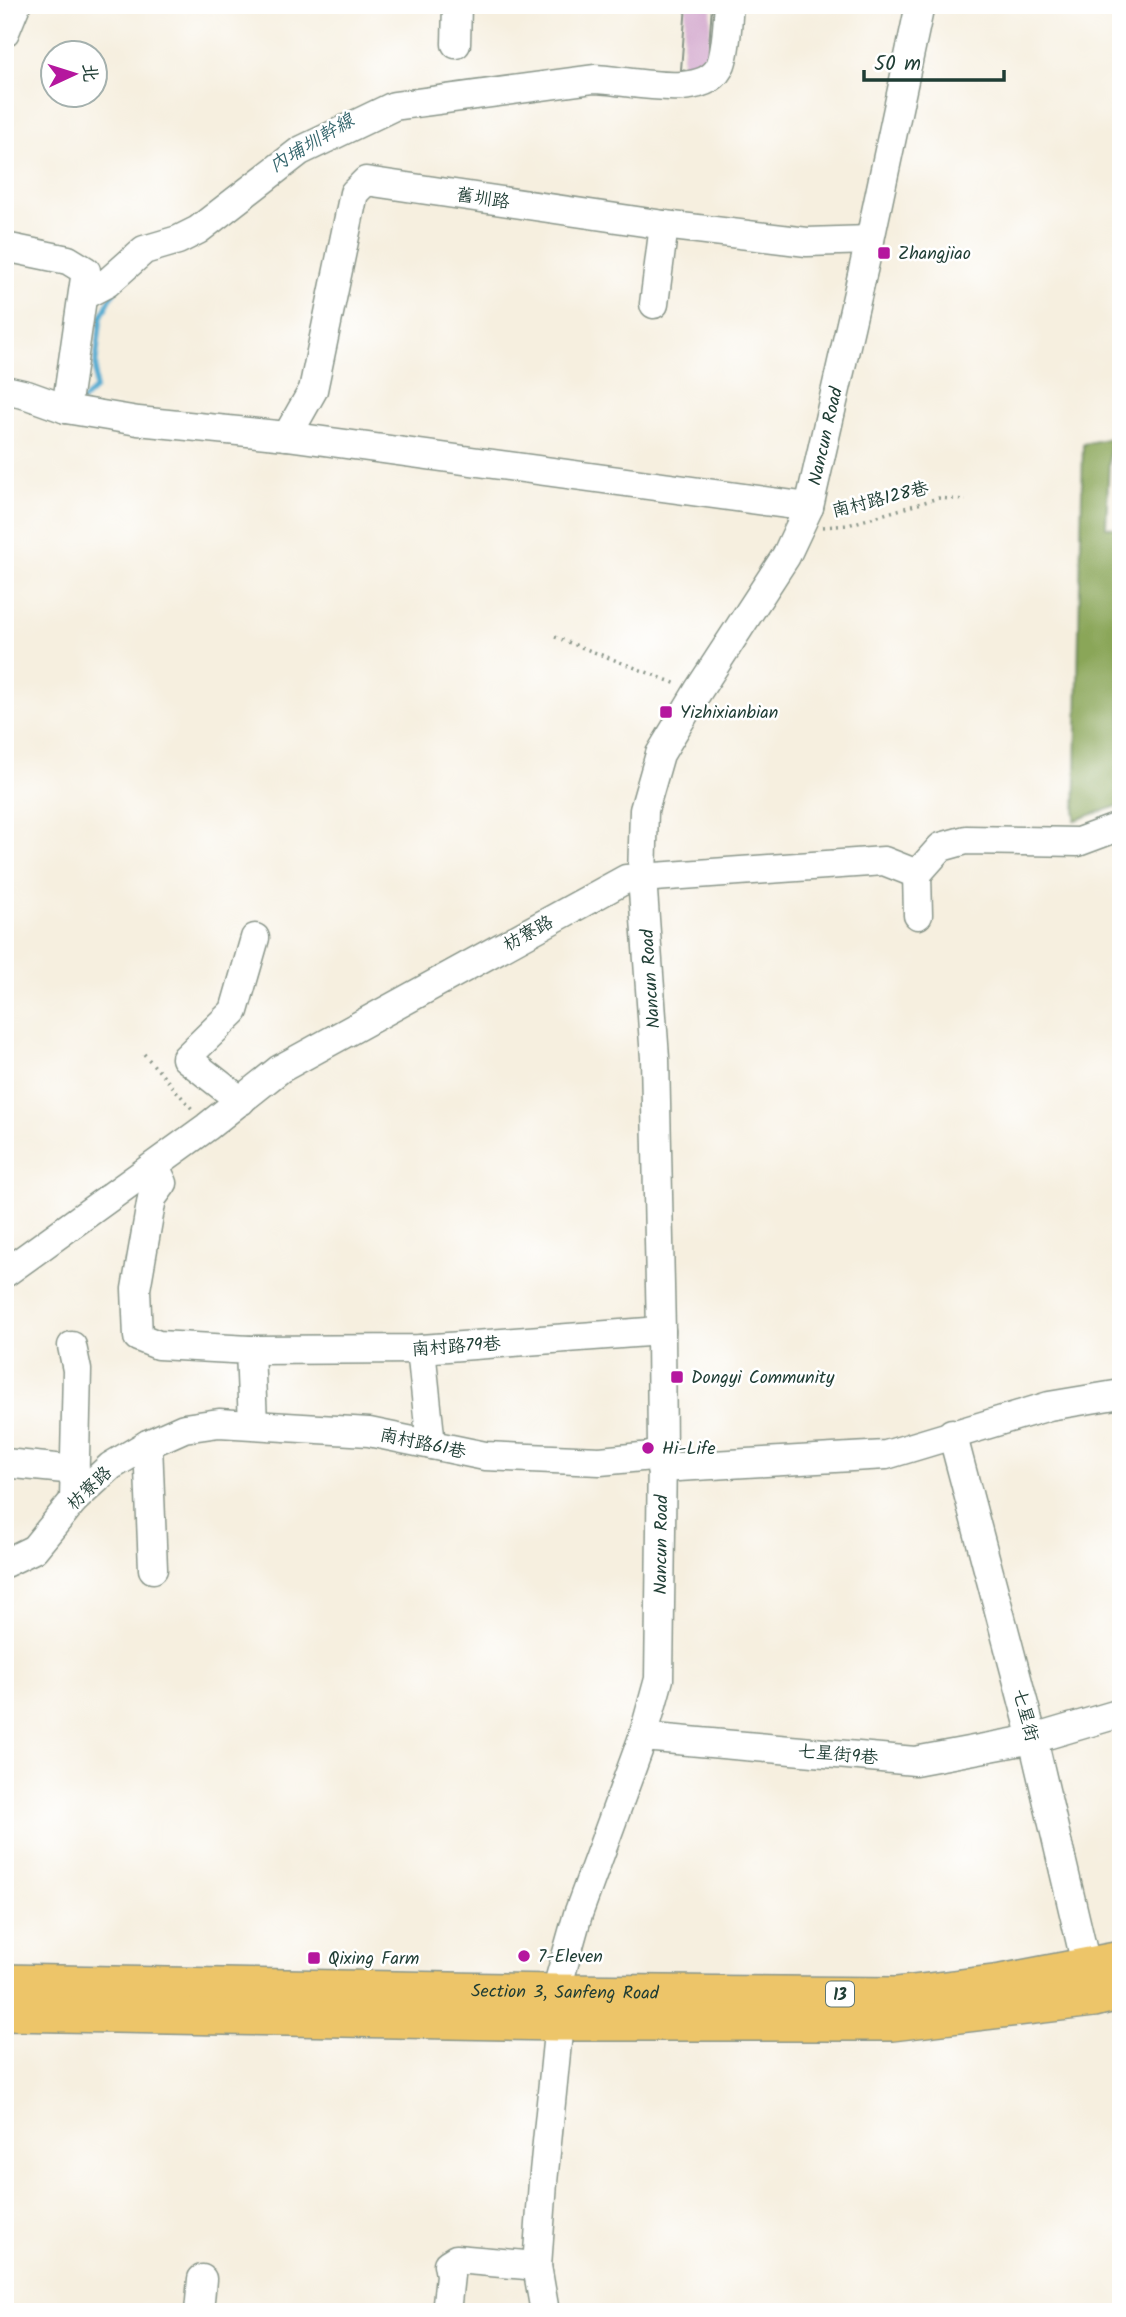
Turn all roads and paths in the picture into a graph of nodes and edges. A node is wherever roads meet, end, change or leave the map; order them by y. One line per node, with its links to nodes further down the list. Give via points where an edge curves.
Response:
1 (16, 5): 5 (street)
2 (457, 5): 6 (street)
3 (729, 5): 10 (street, via 720,66 696,85 674,88 594,79 394,106 300,151 198,230 144,250 107,283)
4 (920, 5): 8 (street, Nancun Road)
5 (5, 32)
6 (456, 44)
7 (664, 225): 8 (street, 舊圳路, via 807,242); 11 (street); 14 (street, 舊圳路, via 366,180 354,193 313,390)
8 (870, 240): 16 (street, Nancun Road)
9 (5, 247): 10 (street, via 68,260 86,271)
10 (84, 295): 13 (street)
11 (654, 304)
12 (5, 390): 13 (street)
13 (66, 409): 14 (street)
14 (287, 436): 16 (street)
15 (966, 500): 16 (path, 南村路128巷, via 937,498 848,526)
16 (805, 518): 18 (street, Nancun Road, via 786,556)
17 (555, 637): 18 (path)
18 (698, 691): 21 (street, Nancun Road, via 660,754 644,810)
19 (1121, 826): 20 (street, via 1078,842 966,840 941,847)
20 (917, 874): 21 (street, 枋寮路, via 884,862); 22 (street)
21 (642, 877): 25 (street, 枋寮路, via 626,879 280,1069); 29 (street, Nancun Road, via 655,1058)
22 (918, 915)
23 (255, 938): 25 (street, via 234,1011 186,1058)
24 (144, 1054): 26 (path)
25 (241, 1101): 26 (street, 枋寮路)
26 (207, 1128): 27 (street, 枋寮路)
27 (155, 1166): 28 (street, 枋寮路); 32 (street, 南村路79巷, via 163,1183 152,1198 136,1289 138,1338 158,1345)
28 (5, 1273)
29 (661, 1331): 31 (street, 南村路79巷); 39 (street, Nancun Road)
30 (72, 1346): 41 (street, via 77,1370)
31 (421, 1349): 32 (street, 南村路79巷); 38 (street)
32 (250, 1350): 34 (street)
33 (1121, 1394): 36 (street, 南村路61巷, via 1049,1406)
34 (253, 1424): 35 (street, 南村路61巷); 38 (street, 南村路61巷, via 369,1432)
35 (184, 1429): 37 (street, 枋寮路)
36 (952, 1433): 39 (street, 南村路61巷, via 886,1454); 47 (street, 七星街)
37 (148, 1444): 42 (street, 枋寮路, via 111,1466); 43 (street)
38 (431, 1446): 39 (street, 南村路61巷, via 485,1456)
39 (662, 1462): 46 (street, Nancun Road, via 659,1679)
40 (5, 1463): 41 (street)
41 (75, 1470): 42 (street)
42 (74, 1500): 44 (street, 枋寮路, via 34,1549)
43 (153, 1569)
44 (6, 1570)
45 (1121, 1713): 47 (street, 七星街9巷)
46 (643, 1737): 47 (street, 七星街9巷, via 915,1761); 51 (street, Nancun Road, via 578,1913)
47 (1033, 1739): 50 (street, 七星街)
48 (1121, 1959): 50 (main road, Section 3, Sanfeng Road / 13)
49 (5, 1982): 51 (main road, Section 3, Sanfeng Road / 13)
50 (1100, 1986): 51 (main road, Section 3, Sanfeng Road / 13, via 1001,1982 896,1994)
51 (557, 2007): 52 (main road, Section 3, Sanfeng Road / 13); 53 (street, Nancun Road)
52 (5, 2012)
53 (537, 2266): 56 (street, via 456,2259 448,2264); 57 (street, Nancun Road)
54 (202, 2279): 55 (street)
55 (199, 2312)
56 (446, 2312)
57 (545, 2312)

